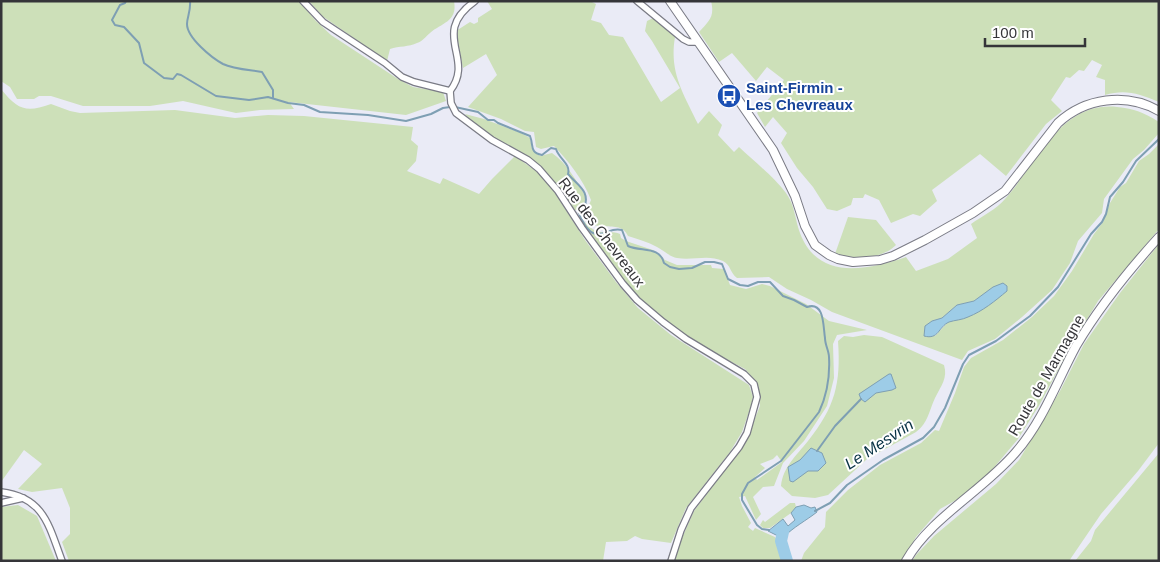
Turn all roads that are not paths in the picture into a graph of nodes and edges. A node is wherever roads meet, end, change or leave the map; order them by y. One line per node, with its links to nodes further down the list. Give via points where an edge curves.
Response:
1 (303, 1): 6 (street, via 323,22 402,77)
2 (475, 1): 6 (street, via 464,9 452,30 458,63 457,78)
3 (638, 1): 5 (street, via 683,39)
4 (670, 1): 5 (main road)
5 (698, 42): 7 (main road, via 773,150 815,245 829,255 853,262 893,256 993,200 1005,191 1058,123 1078,108 1111,100 1133,101)
6 (450, 91): 13 (street, Rue des Chevreaux, via 454,110 471,126 528,160 558,190 582,228 637,300 686,339 744,374 754,384 757,397 747,432 691,508)
7 (1159, 111)
8 (1159, 237): 14 (main road, Route de Marmagne, via 1089,327 1017,451 983,485 928,531)
9 (1, 492): 10 (street)
10 (25, 498): 11 (street); 12 (street, via 46,520)
11 (1, 503)
12 (62, 561)
13 (671, 561)
14 (906, 561)

